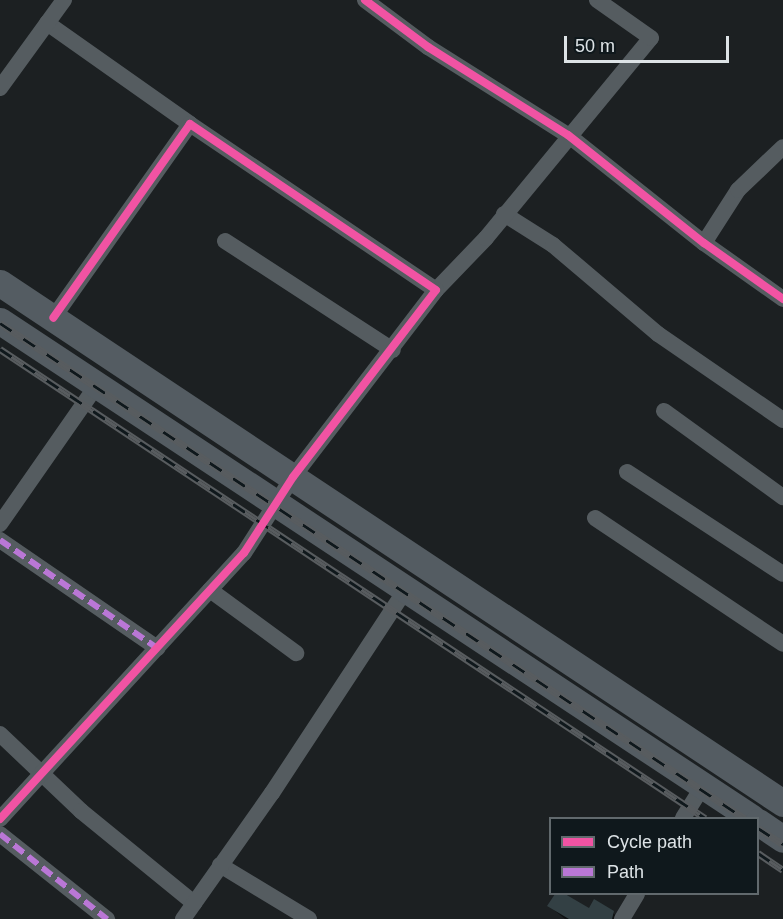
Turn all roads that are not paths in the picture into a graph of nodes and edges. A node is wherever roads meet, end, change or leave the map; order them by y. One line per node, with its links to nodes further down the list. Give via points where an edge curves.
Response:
1 (64, 0): 4 (street)
2 (365, 0): 7 (street, via 428,47)
3 (597, 0): 7 (street, via 651,38)
4 (47, 23): 5 (street); 6 (street)
5 (0, 88)
6 (190, 124): 13 (street); 15 (street)
7 (568, 135): 9 (street); 11 (street)
8 (783, 147): 11 (street, via 738,190)
9 (504, 214): 13 (street); 20 (street, via 553,245 658,334)
10 (225, 241): 17 (street)
11 (704, 243): 14 (street)
12 (0, 283): 15 (main road)
13 (436, 290): 17 (street)
14 (783, 299)
15 (53, 318): 22 (main road)
16 (0, 321): 18 (main road)
17 (393, 350): 22 (street)
18 (98, 385): 24 (main road); 26 (street)
19 (664, 411): 23 (street)
20 (783, 420)
21 (627, 472): 28 (street)
22 (293, 477): 24 (street); 37 (main road)
23 (783, 496)
24 (278, 504): 29 (main road); 30 (street, via 244,553)
25 (595, 518): 31 (street)
26 (0, 524)
27 (0, 540): 32 (street)
28 (783, 574)
29 (406, 589): 36 (main road); 44 (street)
30 (210, 590): 32 (street); 33 (street)
31 (783, 644)
32 (157, 648): 35 (street)
33 (296, 653)
34 (0, 734): 35 (street)
35 (42, 775): 40 (street); 46 (street)
36 (703, 786): 38 (street); 39 (main road)
37 (783, 803)
38 (684, 817)
39 (749, 817)
40 (0, 819)
41 (759, 823): 43 (main road)
42 (0, 834): 47 (street)
43 (783, 839)
44 (220, 865): 46 (street); 49 (street)
45 (637, 895): 50 (street)
46 (194, 903): 48 (street)
47 (107, 919)
48 (183, 919)
49 (309, 919)
50 (622, 919)

